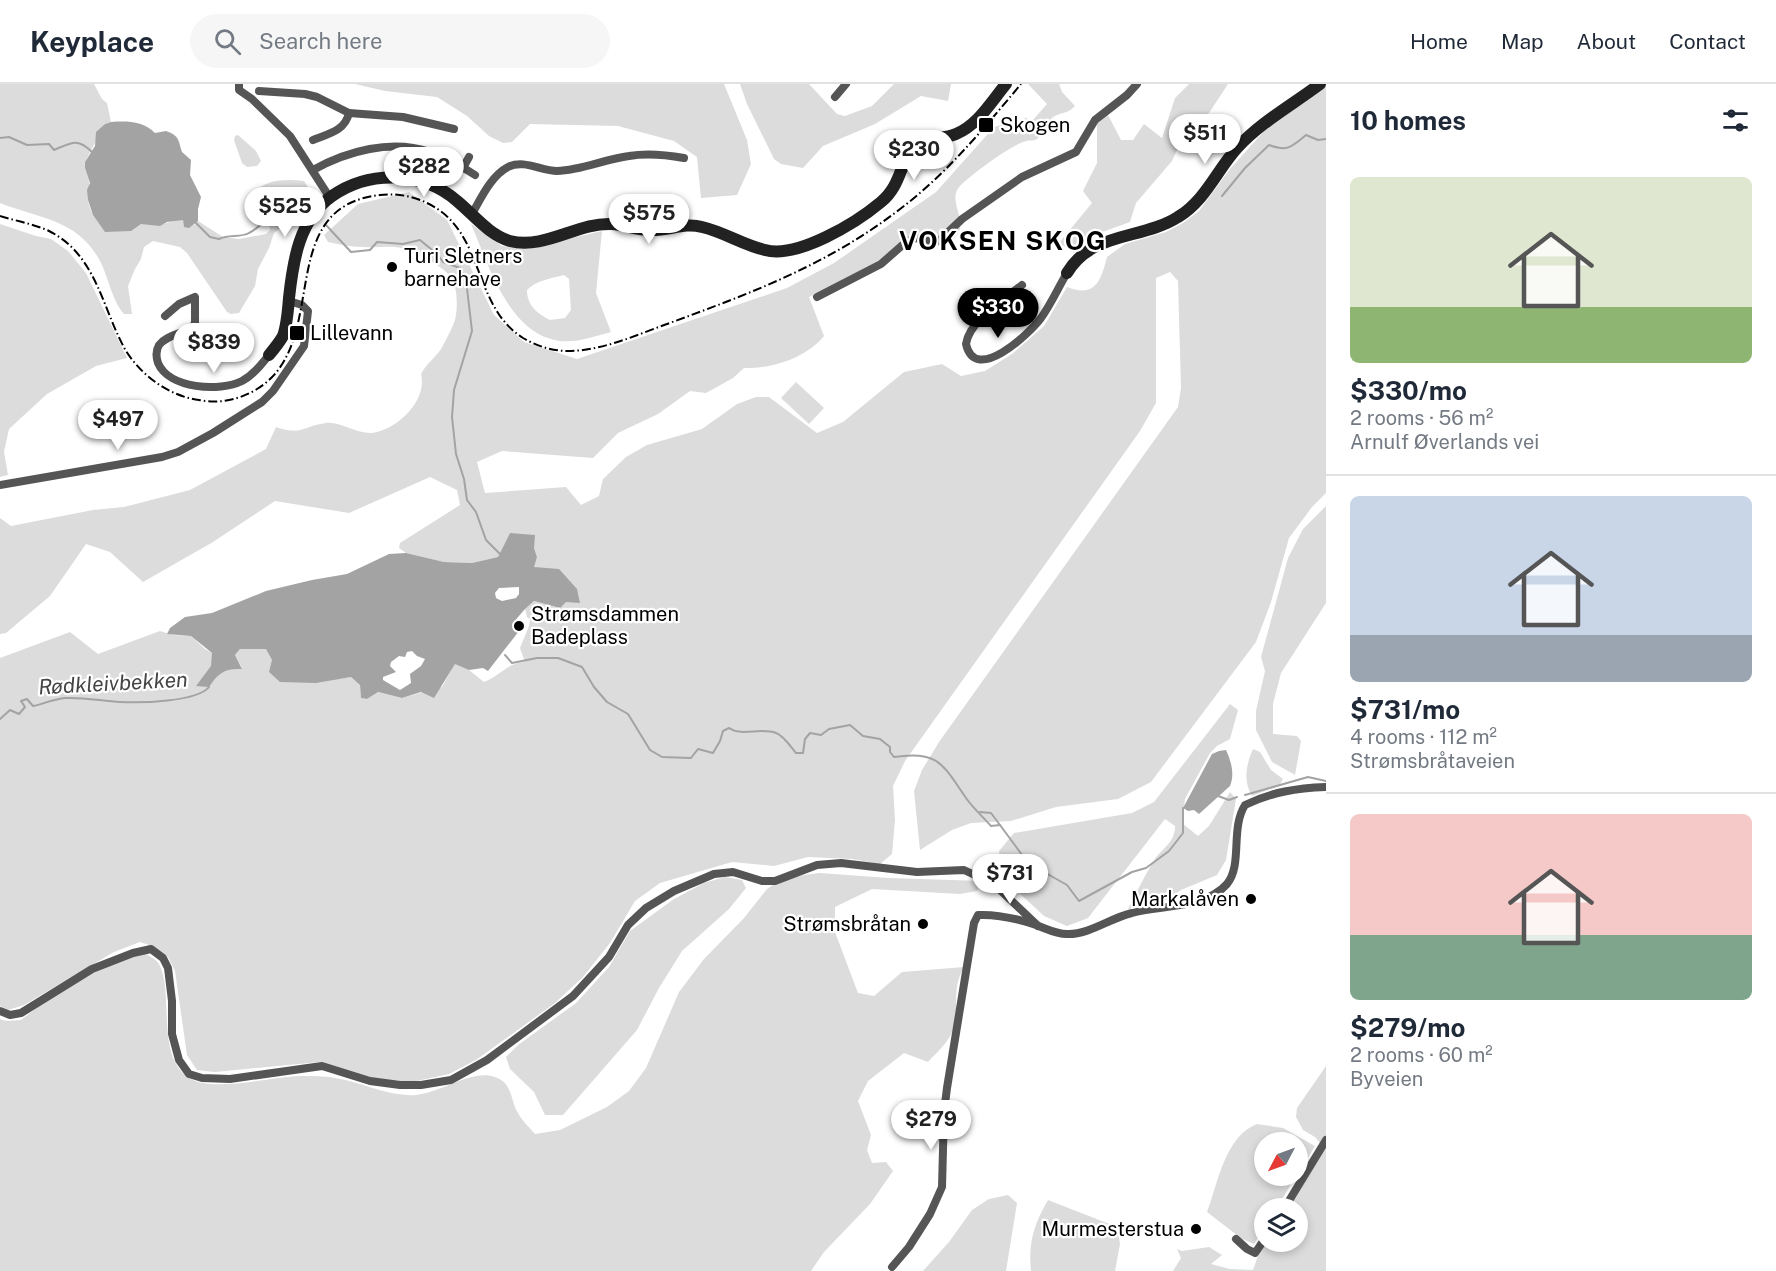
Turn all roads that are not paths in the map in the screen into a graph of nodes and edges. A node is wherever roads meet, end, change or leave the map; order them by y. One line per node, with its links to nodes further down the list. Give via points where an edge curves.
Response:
1 (846, 84): 7 (street)
2 (1006, 84): 18 (street, via 967,128 916,145 893,189 880,203 817,241 796,249 766,251 711,229 688,225 651,231 604,224 536,242 517,242 496,234)
3 (1137, 84): 21 (street, via 1095,120 1076,152 1022,177 962,219 940,240 916,238 906,242 880,264)
4 (1320, 84): 19 (street, via 1244,141 1186,212 1161,226 1098,245 1079,258)
5 (237, 86): 8 (street)
6 (259, 87): 8 (street); 9 (street, via 317,97)
7 (835, 97)
8 (252, 99): 15 (street, via 290,136)
9 (349, 113): 10 (street, via 403,117); 11 (street, via 341,128)
10 (453, 129)
11 (313, 140)
12 (469, 157): 14 (street)
13 (684, 158): 18 (street, via 631,155 554,171 513,165 493,181)
14 (463, 168): 15 (street, via 429,152 398,146 352,153); 16 (street)
15 (313, 170): 17 (street)
16 (476, 175)
17 (330, 198): 18 (street, via 368,180 408,178 442,190); 22 (street, via 314,214 301,237)
18 (472, 214)
19 (1067, 273): 20 (street, via 1044,315 1020,339 990,358 975,359 966,344 977,321)
20 (1023, 285)
21 (817, 297)
22 (289, 301): 24 (street, via 283,335); 25 (street, via 308,311 304,346 270,395 237,419 170,455)
23 (165, 316): 24 (street, via 195,297 193,327 162,342 157,352 163,370 180,381 207,387 233,384 254,372)
24 (269, 355)
25 (0, 485)
26 (1326, 787): 27 (street, via 1283,791 1245,805 1237,824 1234,866 1227,883 1213,894 1131,913 1070,935)
27 (1038, 926): 28 (street, via 994,884 964,870 916,872 841,863 804,869 775,881 733,872 714,874 646,908 573,996 488,1060 451,1080 421,1085 370,1081 322,1066 230,1079 189,1074 179,1060 172,1034 167,963 151,949 92,969 21,1013 10,1015); 33 (street, via 1002,916 978,915 974,923 944,1112 942,1187 930,1214)
28 (0, 1011)
29 (1326, 1140): 30 (street)
30 (1291, 1198)
31 (1236, 1239): 32 (street)
32 (1254, 1252)
33 (892, 1267)

